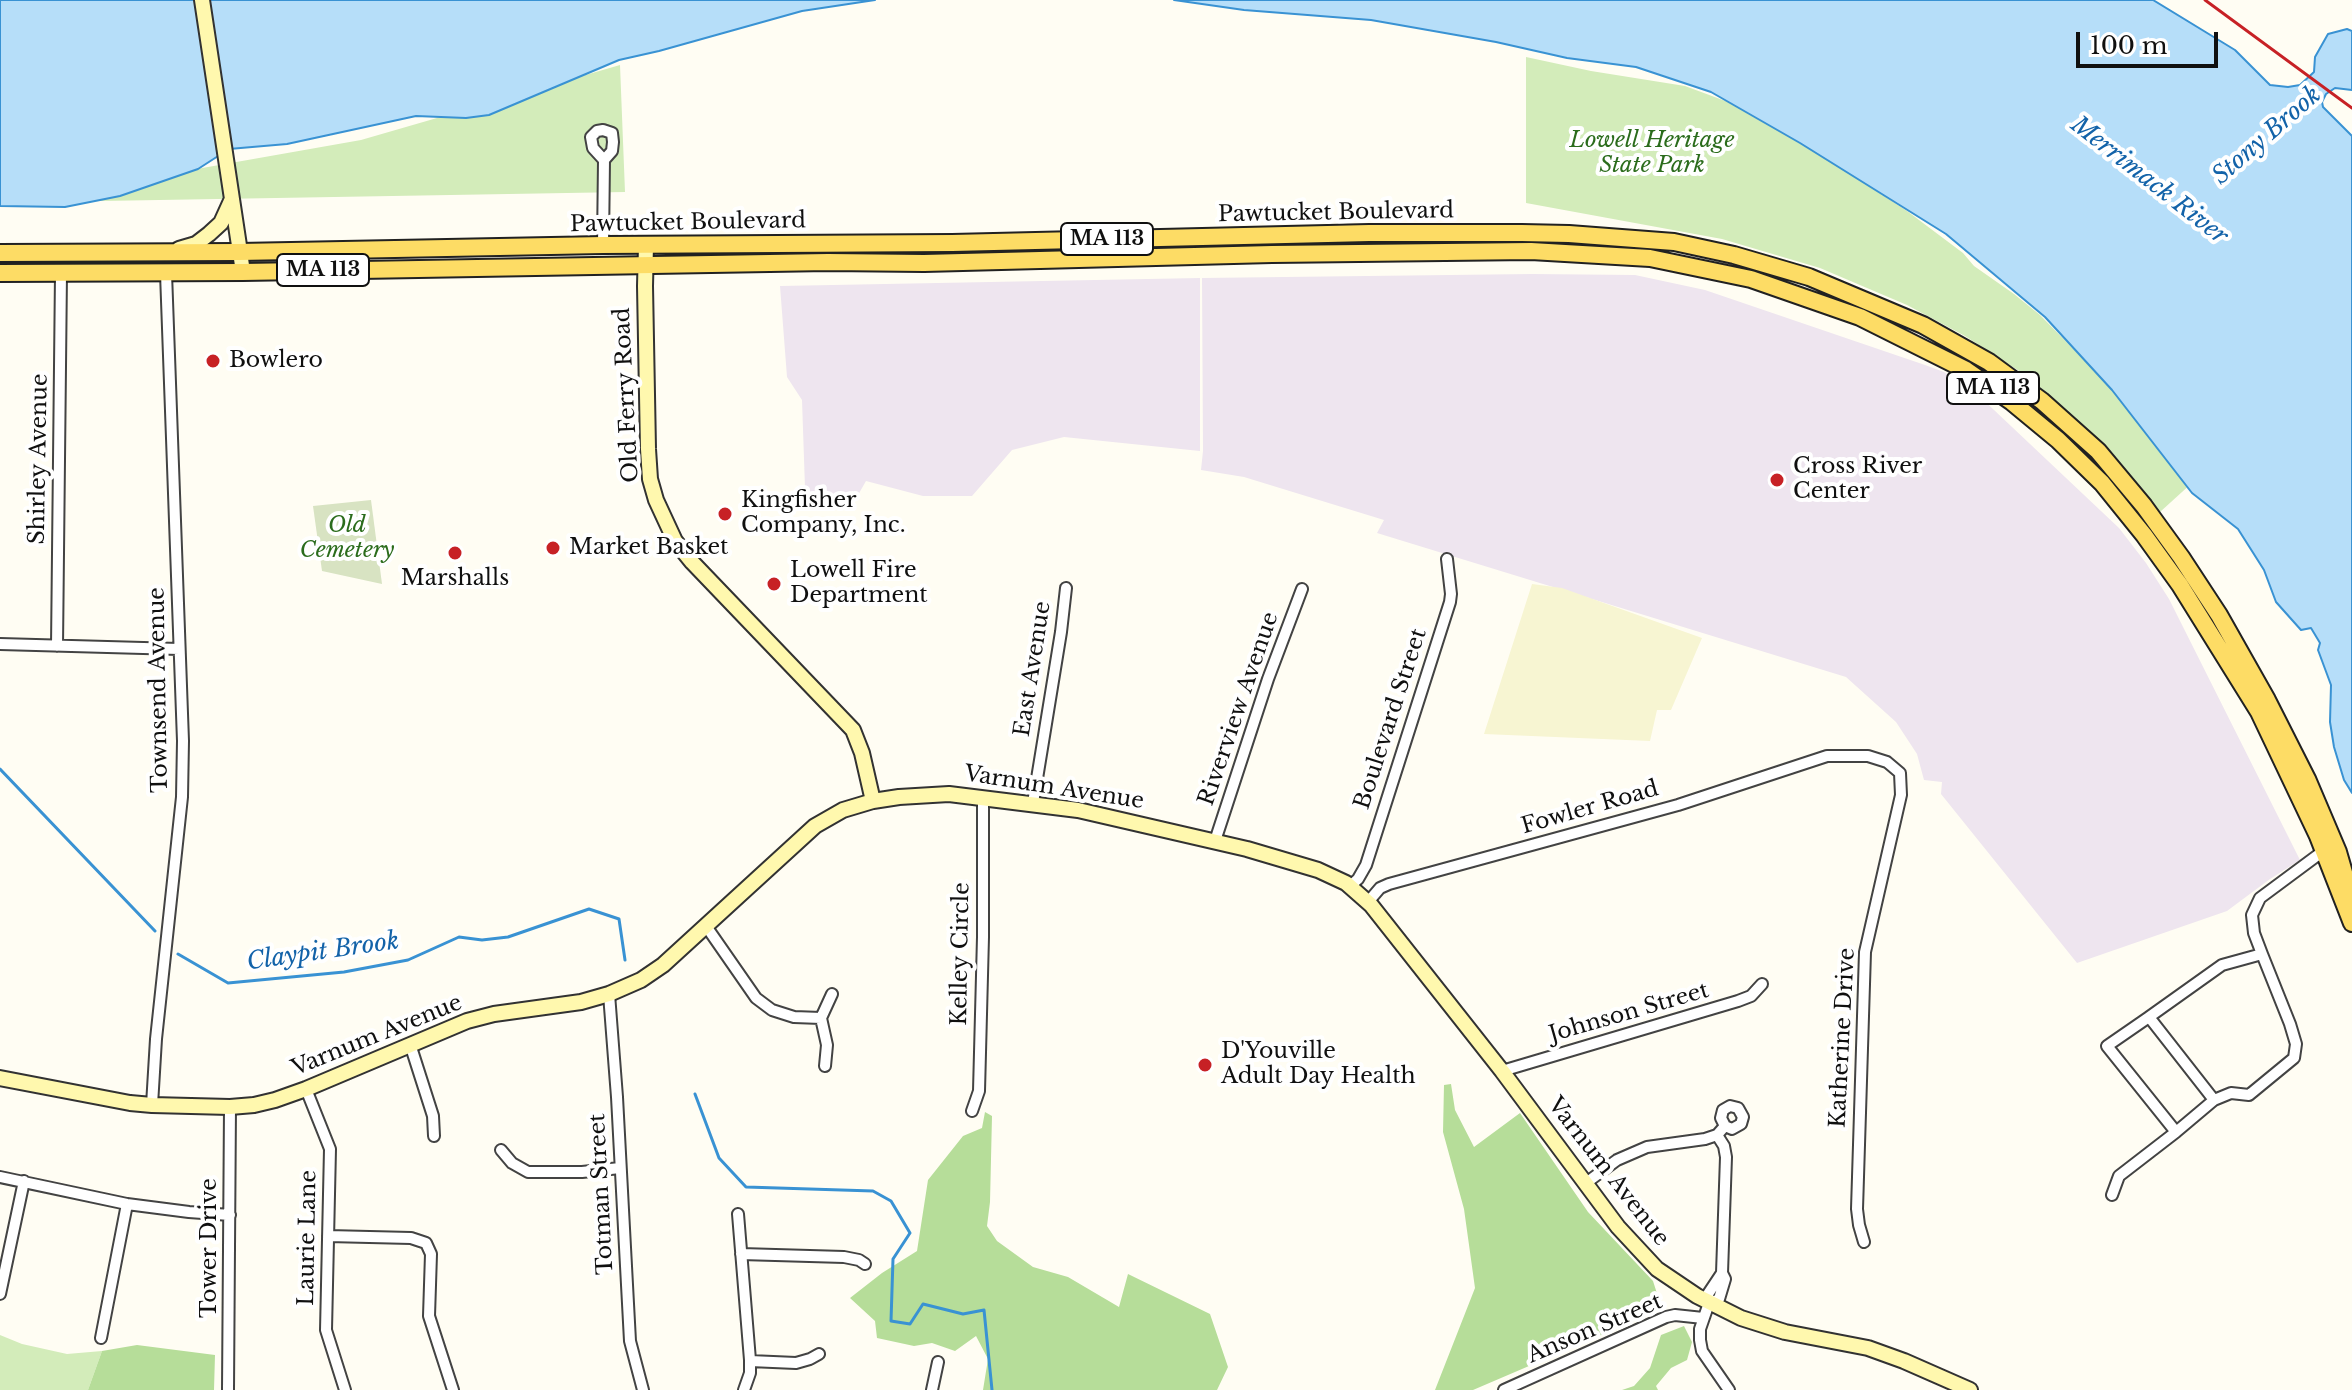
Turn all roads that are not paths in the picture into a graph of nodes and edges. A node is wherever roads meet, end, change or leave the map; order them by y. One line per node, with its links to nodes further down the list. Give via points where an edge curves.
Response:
1 (202, 0): 3 (main road)
2 (604, 160): 4 (street)
3 (230, 193): 6 (main road); 8 (main road, via 221,223 196,244)
4 (603, 245): 5 (main road, Pawtucket Boulevard / MA 113); 6 (main road, Pawtucket Boulevard / MA 113)
5 (646, 245): 9 (main road, Old Ferry Road); 25 (main road, Pawtucket Boulevard / MA 113, via 1569,234 1674,242 1809,277 1923,325 1989,362 2098,451 2144,506 2219,615 2307,779)
6 (239, 252): 8 (main road, Pawtucket Boulevard / MA 113); 10 (main road)
7 (0, 253): 8 (main road, Pawtucket Boulevard / MA 113)
8 (153, 253)
9 (646, 265): 10 (main road, Pawtucket Boulevard / MA 113); 22 (main road, Old Ferry Road, via 648,449 656,500 675,541 692,562 853,730); 25 (main road, Pawtucket Boulevard / MA 113, via 1531,251 1650,258 1804,296 1860,317 1966,370 2047,430 2102,483 2225,654)
10 (243, 272): 13 (main road, Pawtucket Boulevard / MA 113)
11 (0, 273): 12 (main road, Pawtucket Boulevard / MA 113)
12 (61, 273): 13 (main road, Pawtucket Boulevard / MA 113); 18 (street, Shirley Avenue)
13 (166, 273): 19 (street, Townsend Avenue)
14 (1447, 559): 26 (street, Boulevard Street, via 1450,602 1366,865)
15 (1066, 588): 23 (street, East Avenue)
16 (1302, 589): 24 (street, Riverview Avenue)
17 (0, 644): 18 (street)
18 (57, 646): 19 (street)
19 (179, 649): 43 (street, Townsend Avenue, via 182,797)
20 (1827, 756): 28 (street, Fowler Road, via 1678,805 1389,884); 58 (street, Katherine Drive, via 1868,756 1900,773 1901,795 1865,952 1857,1209)
21 (983, 797): 22 (main road, Varnum Avenue, via 930,794); 23 (main road, Varnum Avenue); 45 (street, Kelley Circle, via 979,1091)
22 (873, 801): 30 (main road, Varnum Avenue, via 815,826)
23 (1033, 803): 24 (main road, Varnum Avenue)
24 (1215, 841): 26 (main road, Varnum Avenue, via 1318,870)
25 (2329, 847): 27 (main road, Pawtucket Boulevard / MA 113); 29 (main road, Pawtucket Boulevard / MA 113); 31 (street, via 2260,898 2252,915)
26 (1350, 886): 28 (main road, Varnum Avenue)
27 (2352, 900)
28 (1368, 902): 39 (main road, Varnum Avenue)
29 (2352, 923)
30 (706, 926): 33 (main road, Varnum Avenue, via 652,973); 36 (street, via 756,998 794,1017)
31 (2262, 954): 35 (street, via 2222,965); 42 (street, via 2290,1024 2294,1058 2249,1095 2231,1093)
32 (1762, 984): 39 (street, Johnson Street, via 1738,1001)
33 (609, 994): 37 (main road, Varnum Avenue, via 480,1018); 49 (street, Totman Street)
34 (832, 994): 36 (street)
35 (2149, 1017): 42 (street); 46 (street, via 2107,1046)
36 (821, 1018): 38 (street)
37 (410, 1044): 41 (main road, Varnum Avenue); 47 (street, via 433,1116)
38 (825, 1066)
39 (1502, 1071): 52 (main road, Varnum Avenue)
40 (0, 1078): 43 (main road, Varnum Avenue)
41 (306, 1089): 44 (main road, Varnum Avenue); 57 (street, Laurie Lane, via 330,1149)
42 (2214, 1100): 46 (street)
43 (152, 1105): 44 (main road, Varnum Avenue)
44 (230, 1107): 56 (street, Tower Drive)
45 (972, 1111)
46 (2176, 1132): 53 (street, via 2119,1176)
47 (434, 1136)
48 (501, 1150): 49 (street, via 528,1172)
49 (620, 1168): 71 (street, Totman Street, via 630,1341)
50 (0, 1177): 51 (street)
51 (24, 1181): 54 (street); 61 (street)
52 (1586, 1183): 62 (main road, Varnum Avenue, via 1646,1259); 62 (street, via 1617,1160 1647,1147 1705,1139 1721,1131 1726,1157 1722,1273 1708,1294)
53 (2112, 1195)
54 (127, 1204): 56 (street); 64 (street)
55 (738, 1214): 59 (street)
56 (230, 1215): 68 (street, Tower Drive)
57 (328, 1236): 69 (street, Laurie Lane, via 326,1330); 70 (street, via 426,1243 431,1254 429,1316)
58 (1864, 1242)
59 (741, 1254): 60 (street, via 844,1257); 66 (street)
60 (865, 1264)
61 (0, 1294)
62 (1709, 1303): 63 (street); 76 (main road, Varnum Avenue, via 1773,1329 1886,1354)
63 (1703, 1318): 74 (street, Anson Street, via 1666,1317); 75 (street, via 1702,1351)
64 (101, 1338)
65 (819, 1354): 66 (street, via 796,1363)
66 (750, 1361): 72 (street)
67 (938, 1362): 73 (street)
68 (228, 1390)
69 (345, 1390)
70 (453, 1390)
71 (643, 1390)
72 (744, 1390)
73 (932, 1390)
74 (1504, 1390)
75 (1729, 1390)
76 (1970, 1390)

